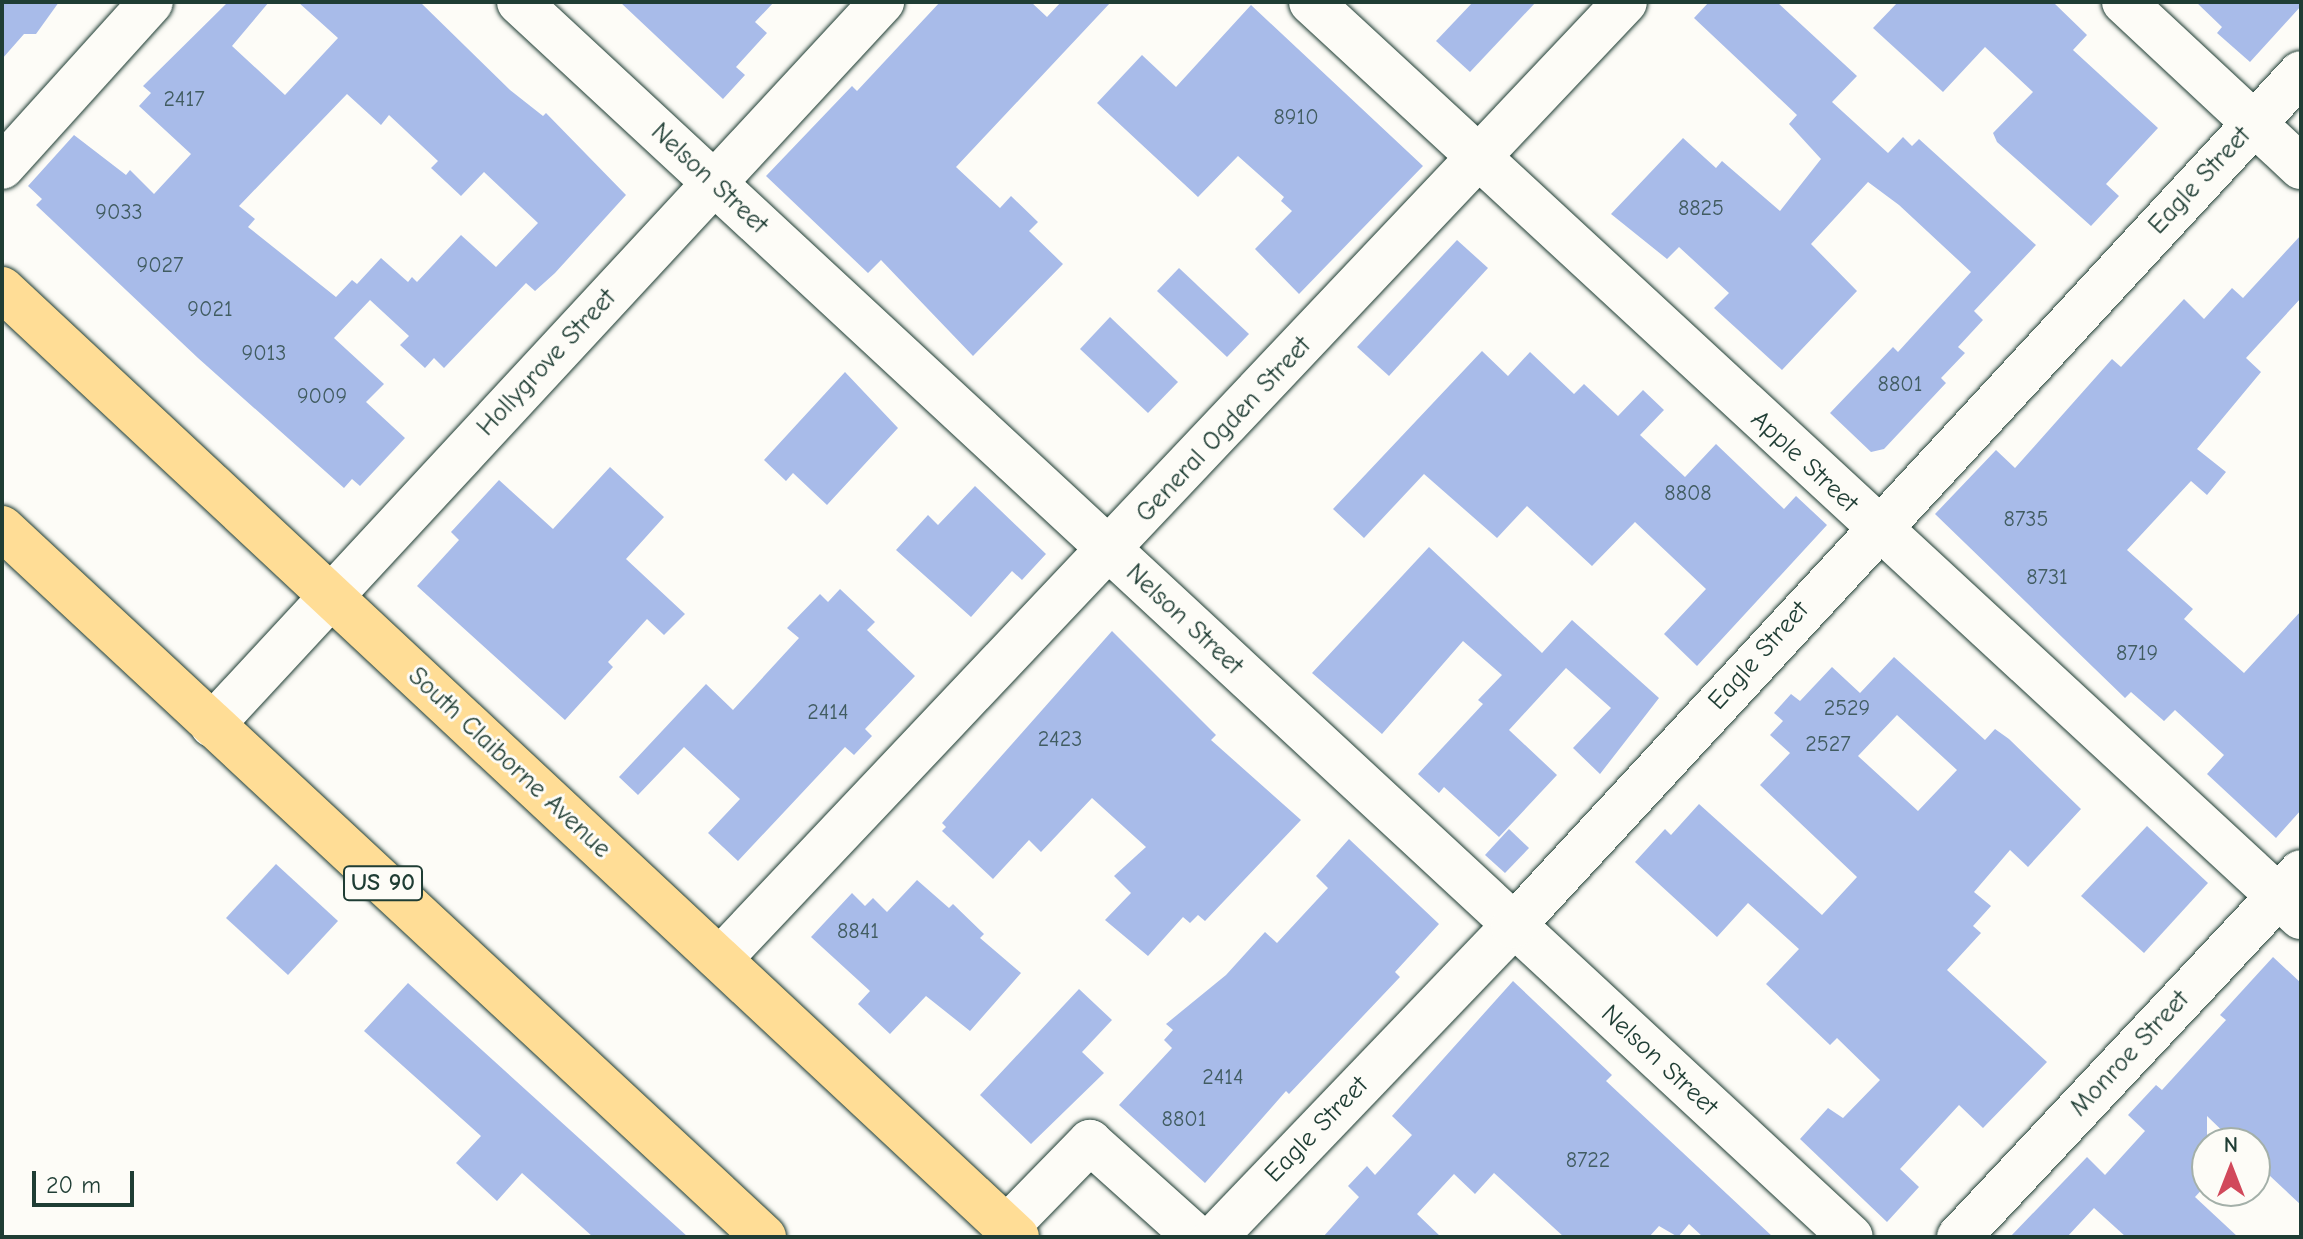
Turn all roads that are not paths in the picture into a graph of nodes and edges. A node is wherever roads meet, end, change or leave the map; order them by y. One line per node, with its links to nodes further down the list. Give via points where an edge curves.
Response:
1 (151, 2): 10 (street)
2 (519, 2): 12 (street, Nelson Street)
3 (882, 2): 12 (street, Hollygrove Street)
4 (1311, 2): 9 (street, Apple Street)
5 (1625, 2): 9 (street, General Ogden Street)
6 (2124, 2): 8 (street)
7 (2301, 73): 8 (street, Eagle Street)
8 (2254, 123): 11 (street); 15 (street, Eagle Street)
9 (1479, 158): 15 (street, Apple Street); 16 (street, General Ogden Street)
10 (2, 167)
11 (2301, 167)
12 (713, 183): 16 (street, Nelson Street); 17 (street, Hollygrove Street)
13 (2, 289): 17 (main road, South Claiborne Avenue)
14 (2, 528): 18 (main road, US 90)
15 (1876, 529): 19 (street, Apple Street); 20 (street, Eagle Street)
16 (1110, 552): 20 (street, Nelson Street); 21 (street, General Ogden Street)
17 (332, 598): 18 (street, Hollygrove Street); 21 (main road, South Claiborne Avenue)
18 (212, 725): 24 (main road, US 90)
19 (2293, 895): 28 (street, Monroe Street)
20 (1513, 926): 22 (street, Eagle Street); 27 (street, Nelson Street)
21 (720, 959): 23 (main road, South Claiborne Avenue)
22 (1278, 1203): 26 (street, Eagle Street)
23 (1012, 1232): 25 (street, via 1090,1142)
24 (764, 1237)
25 (1196, 1237)
26 (1215, 1237)
27 (1851, 1237)
28 (1959, 1237)

